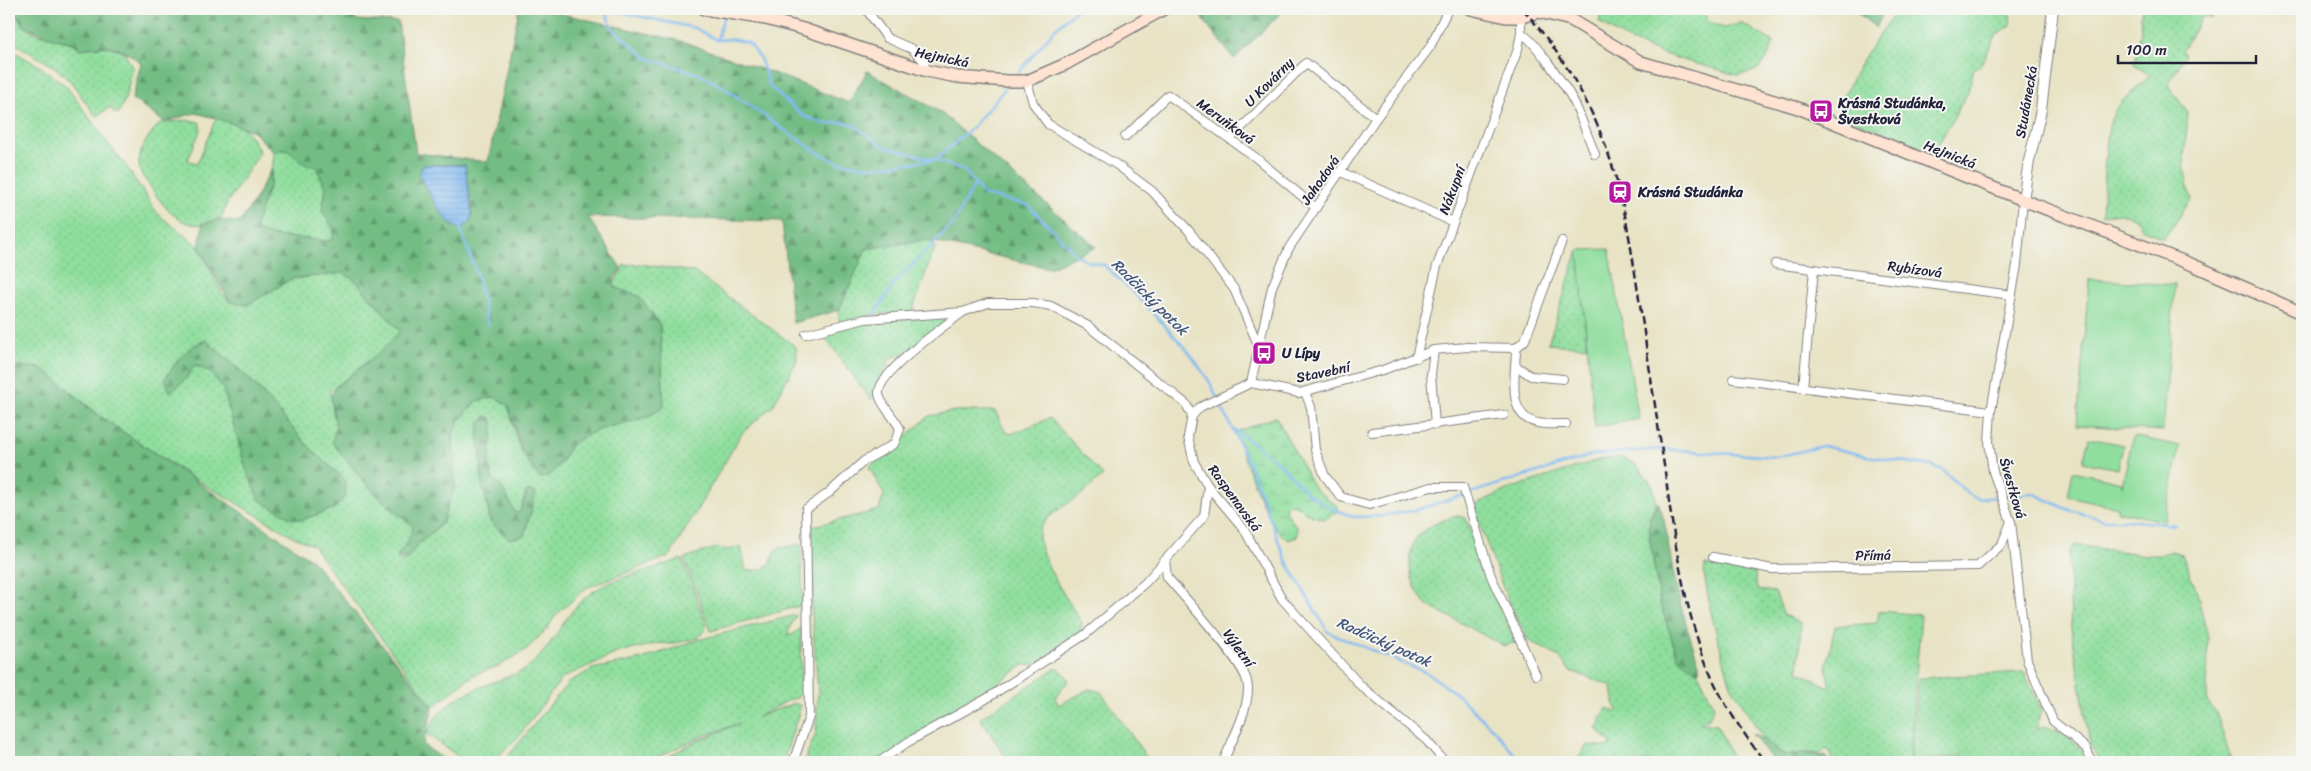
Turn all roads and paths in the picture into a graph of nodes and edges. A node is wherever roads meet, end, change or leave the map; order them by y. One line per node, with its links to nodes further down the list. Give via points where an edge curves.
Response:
1 (704, 9): 10 (main road, Hejnická, via 803,29)
2 (866, 9): 10 (street, via 887,38 912,49 923,60)
3 (1164, 9): 11 (main road, Hejnická, via 1066,64)
4 (1448, 9): 12 (street, Jahodová, via 1430,47)
5 (1471, 9): 8 (main road, Hejnická, via 1495,16)
6 (2053, 9): 17 (street, Studánecká, via 2042,110 2028,161)
7 (1540, 10): 8 (main road, Hejnická); 17 (main road, Hejnická, via 1571,20 1641,62 1798,108)
8 (1521, 17): 9 (street, Nákupní)
9 (1521, 33): 15 (street, via 1527,36 1574,102); 19 (street, Nákupní, via 1518,49)
10 (927, 71): 11 (main road, Hejnická, via 987,80)
11 (1027, 81): 27 (street, via 1032,102 1048,124 1152,190 1189,231 1234,290)
12 (1376, 118): 14 (street, U Kovárny, via 1306,63); 16 (street, Jahodová)
13 (1125, 137): 14 (street, Meruňková, via 1168,95)
14 (1230, 139): 18 (street, Meruňková)
15 (1595, 154)
16 (1341, 172): 18 (street, Jahodová); 19 (street)
17 (2023, 200): 23 (street, Švestková); 25 (main road, Hejnická, via 2192,265)
18 (1316, 208): 27 (street, Jahodová, via 1289,248 1272,287)
19 (1452, 222): 30 (street, Nákupní, via 1437,266)
20 (1562, 241): 28 (street, via 1525,340)
21 (1775, 264): 22 (street, Rybízová)
22 (1814, 268): 23 (street, Rybízová); 35 (street)
23 (2012, 295): 37 (street, Švestková)
24 (964, 312): 26 (street, via 865,319); 39 (street, via 988,303 1051,306 1088,326 1186,404); 48 (street, via 894,367 882,383 881,401 900,429 894,444 864,461 806,509 809,718)
25 (2302, 313)
26 (806, 334)
27 (1259, 347): 34 (street, Jahodová)
28 (1516, 348): 29 (street, Stavební); 31 (street)
29 (1434, 350): 30 (street, Stavební); 41 (street, via 1431,374)
30 (1416, 358): 36 (street, Stavební)
31 (1516, 366): 32 (street, via 1531,376); 40 (street, via 1515,406 1522,417 1537,423)
32 (1562, 379)
33 (1732, 379): 35 (street)
34 (1251, 383): 36 (street, Stavební); 39 (street, via 1200,407)
35 (1803, 388): 37 (street)
36 (1305, 392): 47 (street, via 1312,407 1315,450 1325,476 1342,497 1369,505 1431,487 1463,487 1491,576)
37 (1991, 411): 44 (street, Švestková, via 1989,442 1993,472)
38 (1504, 415): 41 (street)
39 (1192, 416): 43 (street, Raspenavská, via 1188,437 1194,462)
40 (1566, 424)
41 (1435, 425): 42 (street)
42 (1372, 432)
43 (1208, 486): 46 (street, via 1204,516); 51 (street, Raspenavská, via 1244,529 1282,599 1361,686 1426,740)
44 (2011, 522): 45 (street, Přímá, via 2002,544 1978,566 1772,569); 52 (street, Švestková, via 2027,660 2053,721 2086,748)
45 (1713, 557)
46 (1165, 560): 49 (street, via 1146,582 1086,634 986,699 908,742); 50 (street, Výletní, via 1167,577 1234,659 1247,681 1246,704)
47 (1536, 674)
48 (793, 762)
49 (879, 762)
50 (1223, 762)
51 (1445, 762)
52 (2092, 762)

